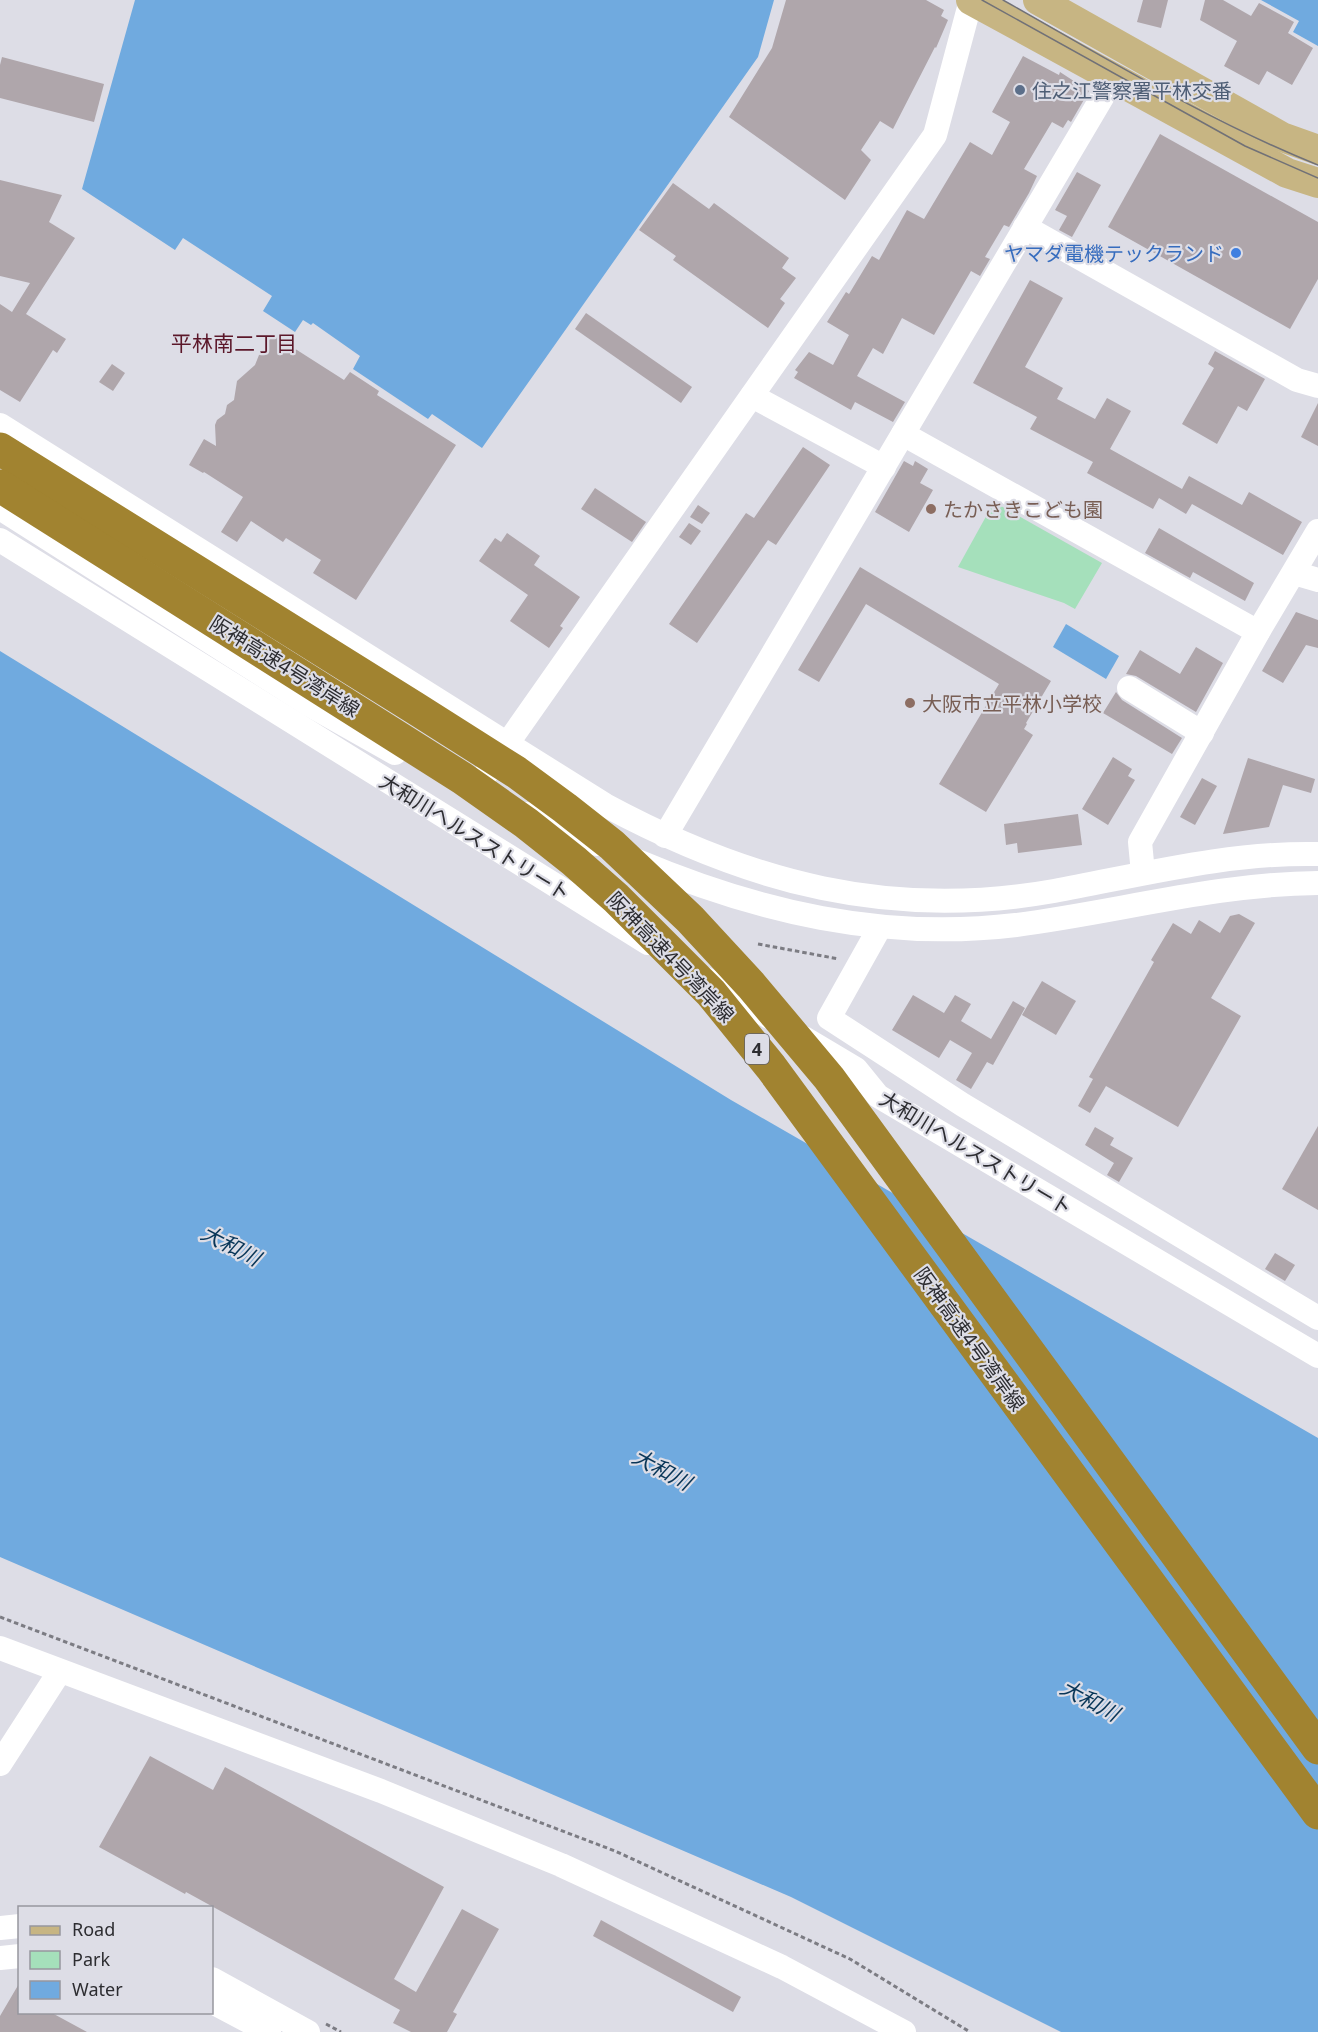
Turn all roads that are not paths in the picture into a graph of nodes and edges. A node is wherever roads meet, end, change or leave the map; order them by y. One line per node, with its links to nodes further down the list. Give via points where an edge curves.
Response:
1 (971, 0): 3 (main road); 8 (street, via 935,135)
2 (1038, 0): 4 (main road, via 1281,136)
3 (1113, 79): 5 (main road, via 1287,173); 6 (street)
4 (1318, 150)
5 (1318, 183)
6 (1025, 228): 7 (street, via 1297,380); 10 (street)
7 (1318, 386)
8 (752, 396): 12 (street); 22 (street)
9 (0, 425): 22 (street)
10 (903, 434): 12 (street); 19 (street)
11 (0, 448): 33 (highway, 阪神高速4号湾岸線 / 4, via 516,772 612,845 675,904 751,985 829,1078)
12 (884, 467): 24 (street)
13 (0, 486): 35 (highway, 阪神高速4号湾岸線 / 4, via 462,777 574,861 659,939 711,993 771,1067)
14 (0, 508): 23 (street, via 310,705)
15 (1318, 531): 17 (street)
16 (0, 540): 30 (street, 大和川ヘルスストリート, via 540,878 856,1069 878,1096)
17 (1294, 573): 18 (street); 19 (street)
18 (1318, 580)
19 (1258, 632): 21 (street)
20 (1129, 688): 21 (street)
21 (1202, 733): 26 (street, via 1140,842)
22 (507, 744): 23 (street); 24 (street, via 605,805)
23 (474, 791): 28 (street, via 673,876 748,901 834,921)
24 (665, 836): 26 (street, via 756,872 808,887 910,901 1007,898)
25 (1318, 854): 26 (street, via 1245,857)
26 (1143, 873)
27 (1318, 883): 28 (street, via 1206,892 1016,925 929,930)
28 (880, 927): 29 (street, via 829,1018 963,1105)
29 (1318, 1318)
30 (1318, 1356)
31 (0, 1648): 32 (street)
32 (60, 1671): 34 (street); 44 (street, via 381,1791 561,1865 782,1967)
33 (1318, 1748)
34 (0, 1764)
35 (1318, 1813)
36 (18, 1926): 37 (street)
37 (0, 1928)
38 (18, 1956): 39 (street)
39 (0, 1958)
40 (213, 1980): 43 (street)
41 (213, 2003): 42 (street)
42 (269, 2032)
43 (308, 2032)
44 (904, 2032)

